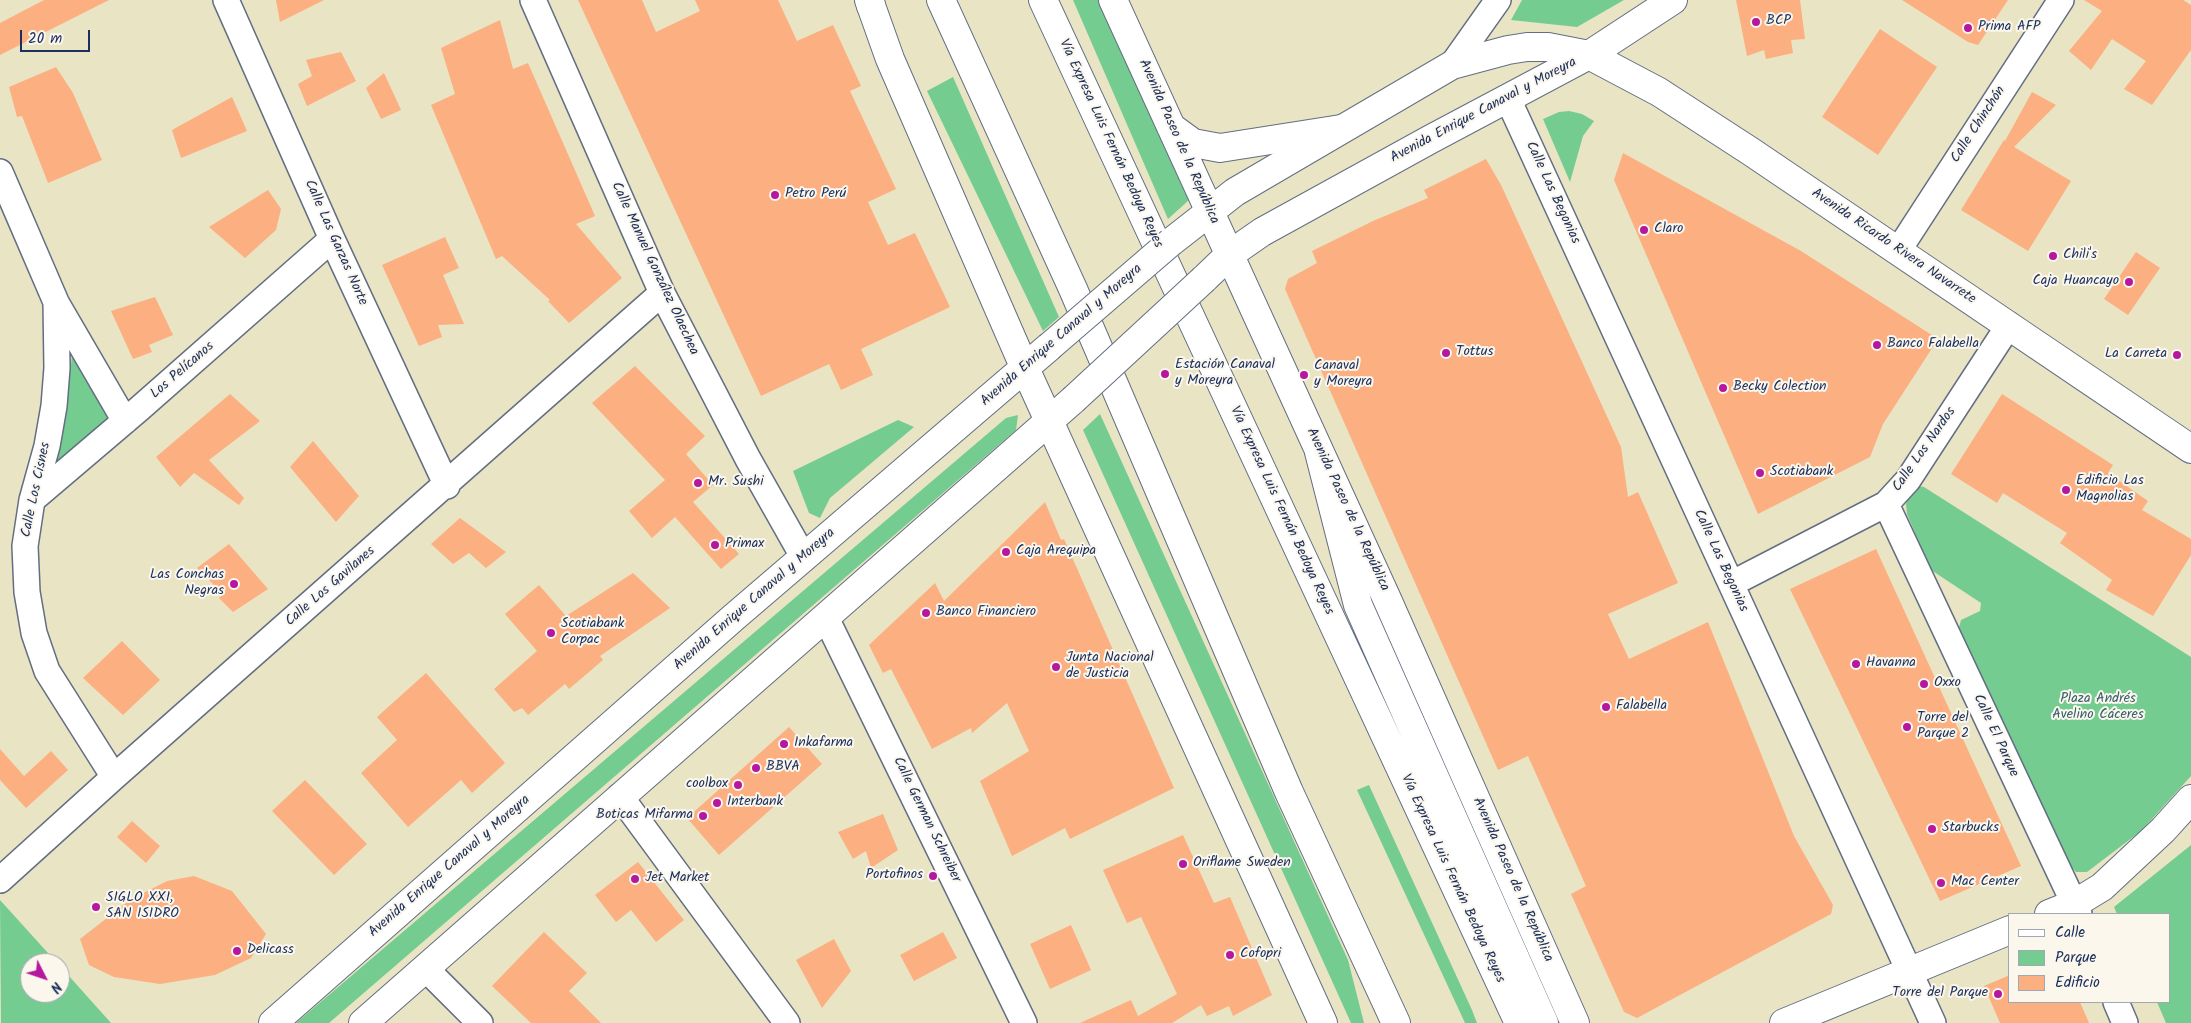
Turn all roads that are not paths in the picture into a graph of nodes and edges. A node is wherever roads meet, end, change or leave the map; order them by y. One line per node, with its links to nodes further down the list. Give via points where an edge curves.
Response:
1 (226, 0): 17 (street, Calle Las Garzas Norte)
2 (533, 0): 20 (street, Calle Manuel González Olaechea)
3 (941, 0): 44 (main road, via 1073,289 1289,792)
4 (1043, 0): 51 (main road, Vía Expresa Luis Fernán Bedoya Reyes)
5 (1113, 0): 13 (main road, Avenida Paseo de la República)
6 (1498, 0): 11 (street)
7 (1673, 0): 10 (main road)
8 (2060, 0): 18 (street, Calle Chinchón)
9 (870, 2): 23 (main road, via 890,59)
10 (1589, 55): 11 (main road, Avenida Enrique Canaval y Moreyra, via 1548,47 1527,47); 12 (main road, Avenida Enrique Canaval y Moreyra); 18 (main road, Avenida Ricardo Rivera Navarrete, via 1659,92)
11 (1452, 65): 14 (main road, Avenida Enrique Canaval y Moreyra)
12 (1508, 99): 19 (main road, Avenida Enrique Canaval y Moreyra, via 1262,232); 32 (street, Calle Las Begonias)
13 (1171, 126): 14 (main road, via 1193,143 1220,148); 16 (main road, Avenida Paseo de la República)
14 (1341, 129): 16 (main road, Avenida Enrique Canaval y Moreyra)
15 (0, 172): 21 (street, Calle Los Cisnes)
16 (1209, 211): 19 (main road, Avenida Paseo de la República); 23 (main road, Avenida Enrique Canaval y Moreyra, bridge)
17 (332, 239): 24 (street, Los Pelícanos); 28 (street, Calle Las Garzas Norte)
18 (1898, 251): 22 (main road, Avenida Ricardo Rivera Navarrete)
19 (1230, 255): 25 (main road, Avenida Enrique Canaval y Moreyra, bridge); 27 (main road, Avenida Paseo de la República)
20 (662, 294): 28 (street, Calle Los Gavilanes); 31 (street, Calle Manuel González Olaechea)
21 (56, 302): 24 (street, Calle Los Cisnes); 29 (street, Calle Los Cisnes, via 54,406)
22 (2010, 325): 26 (main road, Avenida Ricardo Rivera Navarrete); 30 (street, Calle Los Nardos, via 1908,480)
23 (1025, 368): 25 (main road); 31 (main road, Avenida Enrique Canaval y Moreyra)
24 (125, 421): 29 (street, Los Pelícanos)
25 (1050, 421): 33 (main road, Avenida Enrique Canaval y Moreyra); 50 (main road)
26 (2191, 449)
27 (1319, 452): 52 (main road, via 1358,605); 53 (main road, Avenida Paseo de la República)
28 (447, 486): 34 (street, Calle Los Gavilanes)
29 (32, 500): 34 (street, Calle Los Cisnes, via 25,546 26,592 34,633 47,671)
30 (1886, 504): 32 (street, Calle Los Nardos); 38 (street, Calle El Parque)
31 (804, 558): 45 (main road, Avenida Enrique Canaval y Moreyra)
32 (1731, 584): 42 (street, Calle Las Begonias)
33 (826, 618): 35 (main road, Avenida Enrique Canaval y Moreyra); 49 (street, Calle German Schreiber)
34 (114, 777): 37 (street, Calle Los Gavilanes)
35 (620, 796): 41 (main road, Avenida Enrique Canaval y Moreyra); 48 (street)
36 (2191, 799): 38 (main road, via 2163,830)
37 (0, 880)
38 (2077, 909): 39 (main road)
39 (2055, 913)
40 (2008, 931): 42 (main road)
41 (426, 969): 46 (main road, Avenida Enrique Canaval y Moreyra); 47 (street)
42 (1908, 971): 54 (main road); 55 (street, Calle Las Begonias)
43 (2116, 1003): 56 (street)
44 (1394, 1021)
45 (273, 1023)
46 (363, 1023)
47 (480, 1023)
48 (787, 1023)
49 (1024, 1023)
50 (1323, 1023)
51 (1519, 1023)
52 (1544, 1023)
53 (1575, 1023)
54 (1784, 1023)
55 (1933, 1023)
56 (2125, 1023)

